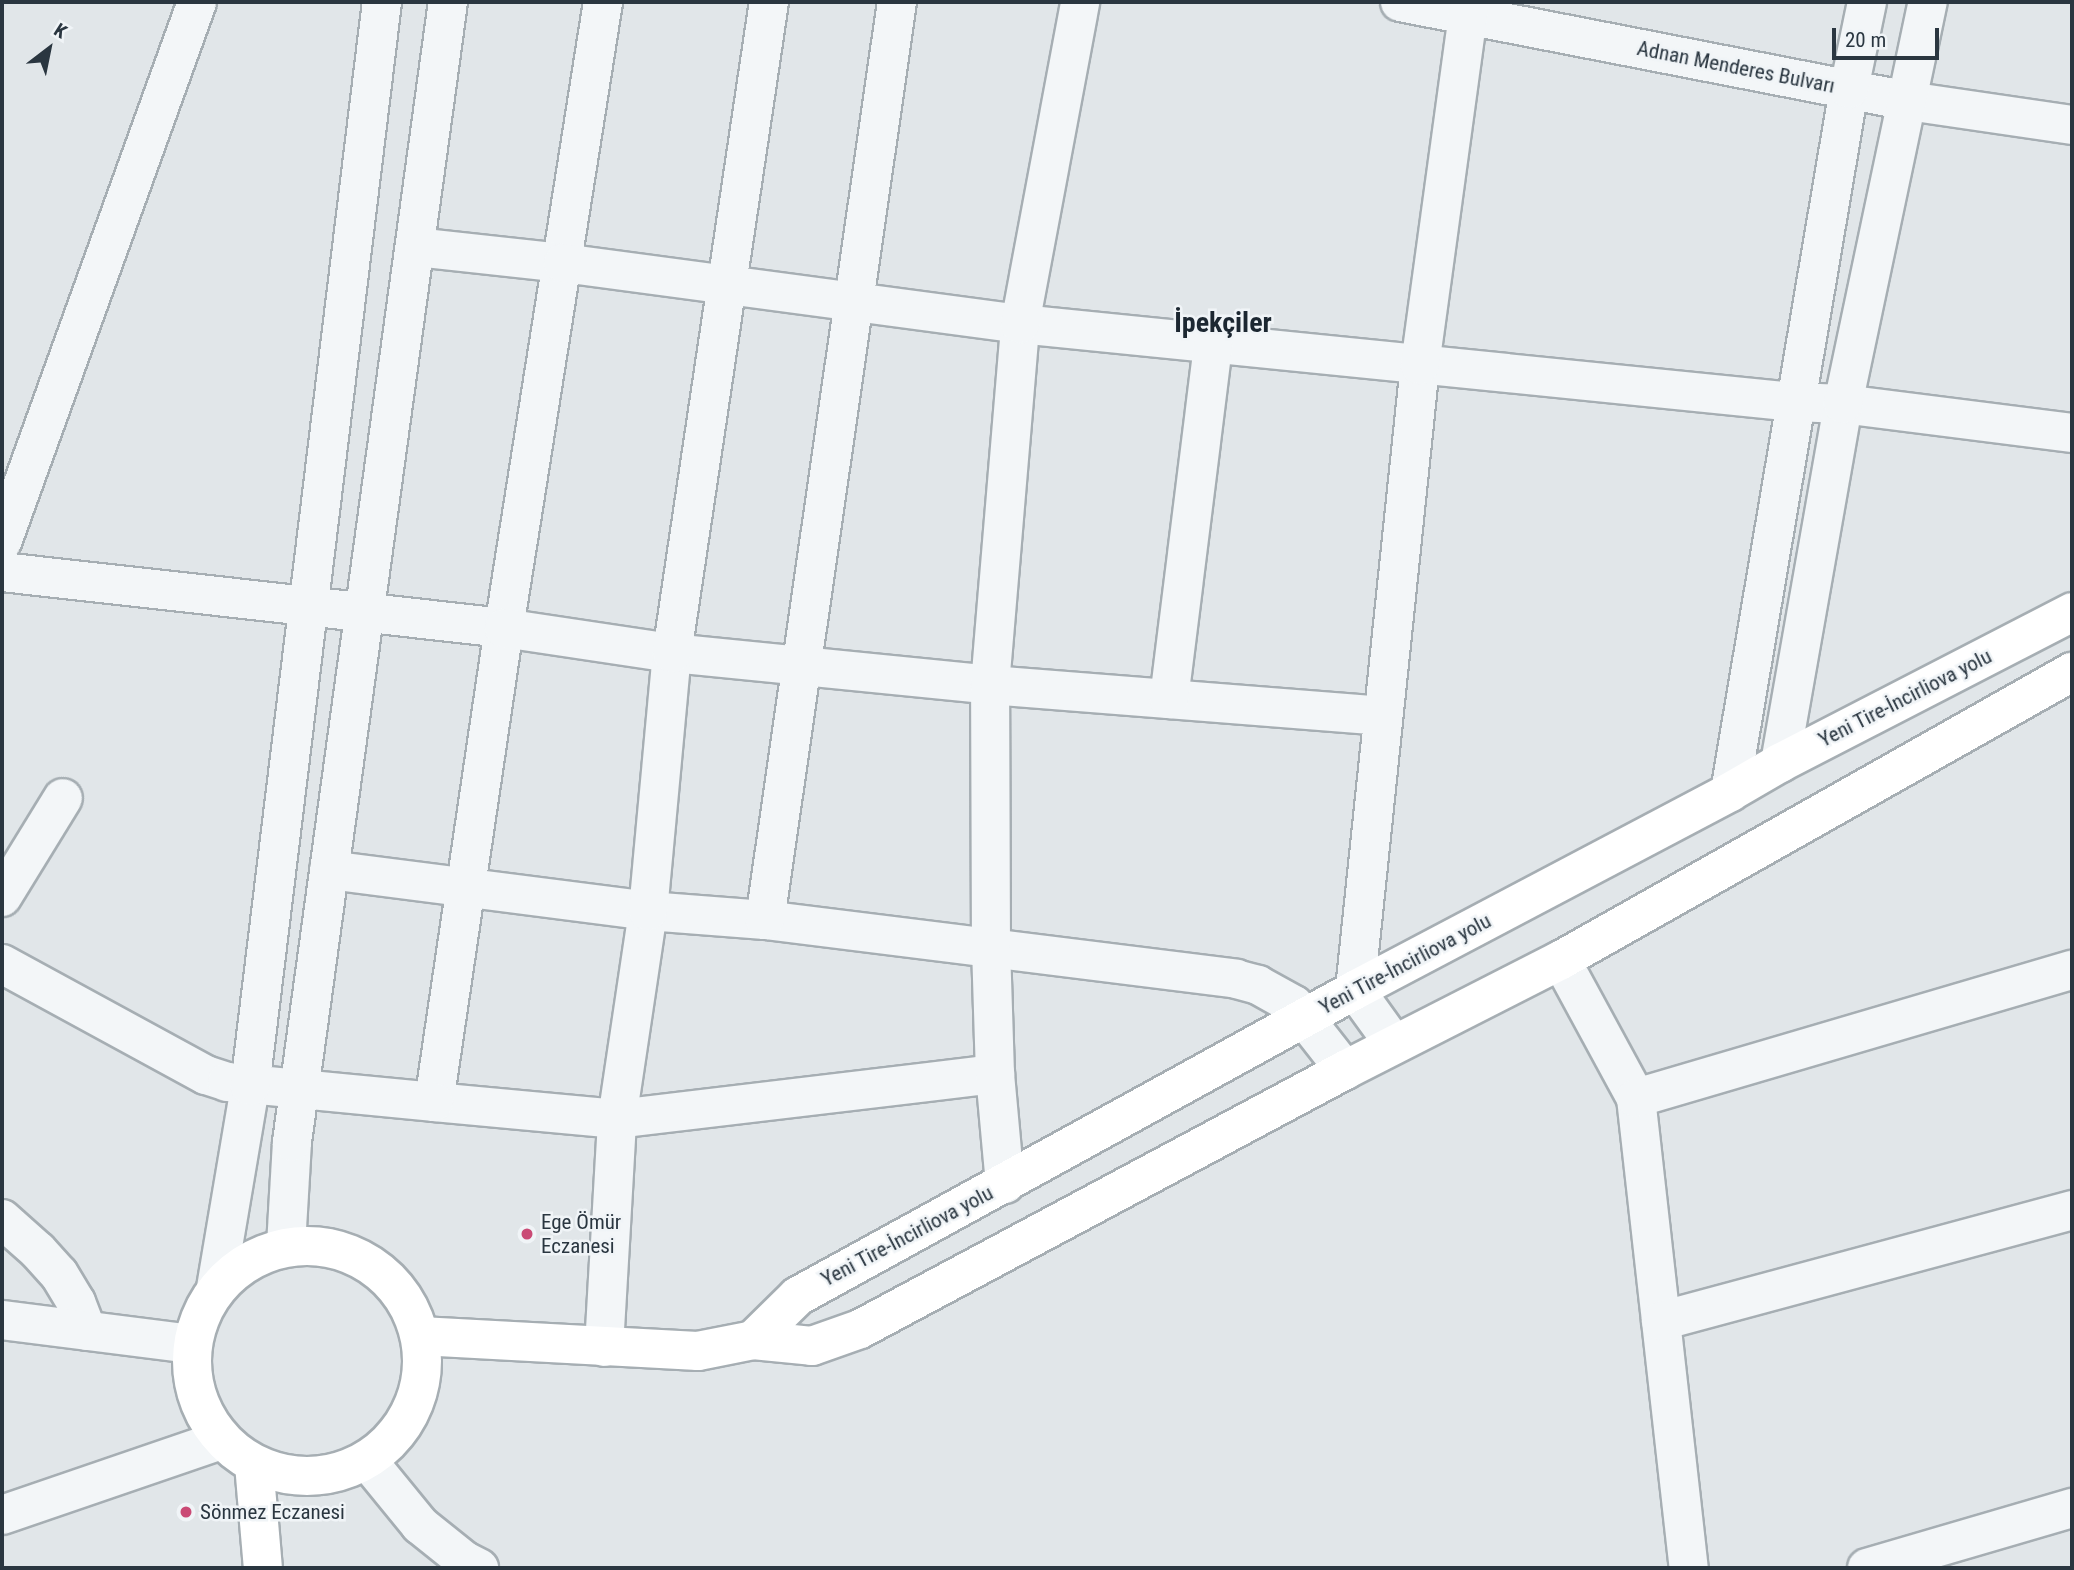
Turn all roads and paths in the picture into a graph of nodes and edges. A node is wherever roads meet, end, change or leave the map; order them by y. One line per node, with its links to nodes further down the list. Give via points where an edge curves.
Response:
1 (197, 2): 25 (street)
2 (382, 2): 27 (street)
3 (447, 2): 15 (street)
4 (603, 2): 16 (street)
5 (769, 2): 17 (street)
6 (897, 2): 18 (street)
7 (1080, 2): 19 (street)
8 (1400, 2): 11 (street, Adnan Menderes Bulvarı)
9 (1867, 2): 12 (street)
10 (1928, 2): 13 (street)
11 (1469, 7): 12 (street, Adnan Menderes Bulvarı); 21 (street)
12 (1849, 89): 13 (street, Adnan Menderes Bulvarı); 22 (street)
13 (1908, 101): 14 (street, Adnan Menderes Bulvarı); 23 (street)
14 (2072, 125)
15 (415, 247): 16 (street); 29 (street)
16 (563, 263): 17 (street); 30 (street)
17 (727, 285): 18 (street); 31 (street)
18 (853, 302): 19 (street); 32 (street)
19 (1020, 324): 20 (street); 34 (street)
20 (1213, 344): 21 (street); 35 (street)
21 (1420, 365): 22 (street); 36 (street)
22 (1795, 402): 23 (street); 38 (street)
23 (1843, 404): 24 (street); 37 (street)
24 (2072, 433)
25 (2, 542)
26 (2, 572): 27 (street)
27 (308, 608): 29 (street); 54 (street)
28 (2072, 612): 37 (main road, Yeni Tire-İncirliova yolu)
29 (365, 615): 30 (street); 40 (street)
30 (504, 628): 31 (street); 41 (street)
31 (672, 653): 32 (street); 43 (street)
32 (799, 667): 34 (street); 44 (street)
33 (2072, 671): 46 (main road)
34 (990, 685): 35 (street); 45 (street)
35 (1169, 699): 36 (street)
36 (1381, 716): 49 (street)
37 (1780, 763): 38 (main road, Yeni Tire-İncirliova yolu)
38 (1730, 792): 49 (main road, Yeni Tire-İncirliova yolu)
39 (63, 798): 42 (street)
40 (329, 870): 41 (street); 55 (street)
41 (466, 888): 43 (street); 57 (street)
42 (2, 897)
43 (648, 911): 44 (street); 58 (street)
44 (765, 920): 45 (street)
45 (991, 950): 50 (street, via 1236,979 1279,995); 53 (street)
46 (1560, 960): 51 (main road); 56 (street)
47 (2, 964): 54 (street, via 206,1075)
48 (2072, 970): 56 (street)
49 (1355, 990): 50 (main road, Yeni Tire-İncirliova yolu); 51 (street)
50 (1307, 1017): 52 (street); 59 (main road, Yeni Tire-İncirliova yolu)
51 (1394, 1044): 52 (main road)
52 (1345, 1070): 68 (main road, via 860,1329 812,1346)
53 (995, 1074): 58 (street); 59 (street)
54 (250, 1086): 55 (street); 63 (street)
55 (299, 1089): 57 (street); 62 (street)
56 (1636, 1098): 65 (street)
57 (434, 1102): 58 (street)
58 (617, 1119): 70 (street)
59 (1005, 1184): 68 (main road, Yeni Tire-İncirliova yolu, via 798,1296)
60 (2072, 1210): 65 (street)
61 (2, 1220): 66 (street, via 59,1274)
62 (286, 1246): 63 (main road, via 247,1261); 67 (main road, via 327,1246 353,1254 387,1277 405,1298)
63 (216, 1288): 69 (main road, via 203,1306)
64 (2, 1320): 66 (street)
65 (1661, 1321): 78 (street)
66 (87, 1331): 69 (street)
67 (420, 1336): 70 (main road); 72 (main road, via 423,1366 415,1405 398,1434)
68 (753, 1340): 70 (main road, via 698,1351)
69 (191, 1344): 71 (main road, via 191,1375 203,1413)
70 (604, 1347)
71 (222, 1440): 73 (main road); 75 (street)
72 (368, 1460): 73 (main road, via 345,1471 305,1477); 77 (street, via 419,1525)
73 (254, 1464): 76 (main road)
74 (2072, 1508): 79 (street)
75 (2, 1515)
76 (263, 1568)
77 (480, 1568)
78 (1689, 1568)
79 (1867, 1568)

